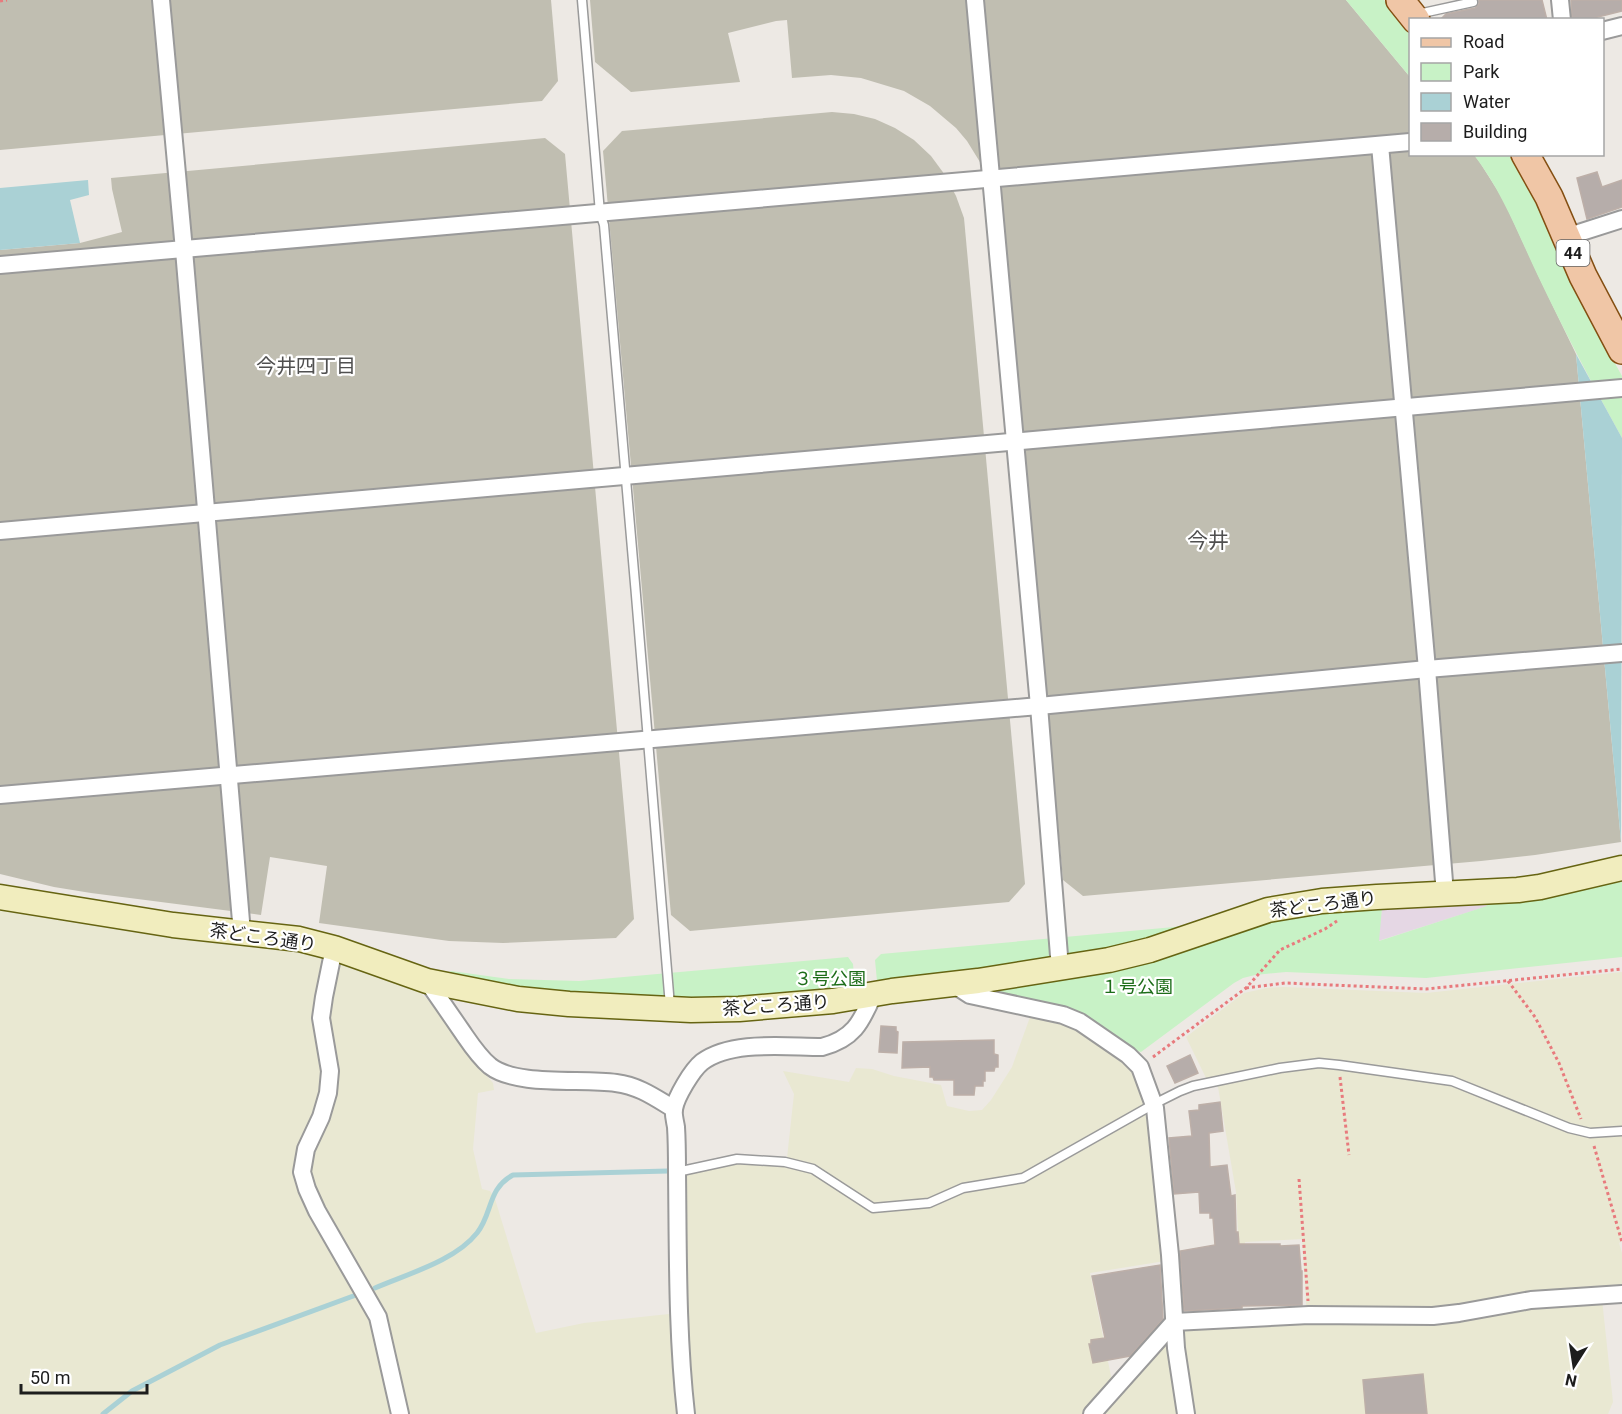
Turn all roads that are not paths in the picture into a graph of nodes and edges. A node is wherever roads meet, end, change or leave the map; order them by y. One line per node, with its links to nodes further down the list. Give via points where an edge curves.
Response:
1 (161, 0): 17 (street)
2 (582, 0): 14 (lane)
3 (975, 0): 13 (street)
4 (1560, 0): 7 (street)
5 (1473, 2): 6 (lane)
6 (1409, 12)
7 (1562, 18)
8 (1622, 26): 9 (street)
9 (1604, 30)
10 (1409, 142): 11 (street)
11 (1380, 145): 13 (street); 21 (street)
12 (1526, 156): 16 (main road, 44)
13 (990, 178): 14 (street); 22 (street)
14 (600, 213): 17 (street); 23 (lane)
15 (1622, 219): 16 (street)
16 (1566, 237): 19 (main road, 44)
17 (184, 250): 18 (street); 24 (street)
18 (0, 266)
19 (1622, 350)
20 (1622, 388): 21 (street)
21 (1404, 407): 22 (street); 27 (street)
22 (1014, 442): 23 (street); 28 (street)
23 (625, 476): 24 (street); 29 (lane)
24 (207, 513): 25 (street); 30 (street)
25 (0, 531)
26 (1622, 653): 27 (street)
27 (1427, 669): 28 (street); 33 (street)
28 (1039, 706): 29 (street); 37 (street)
29 (649, 739): 30 (street); 41 (lane)
30 (230, 776): 31 (street); 35 (street)
31 (0, 795)
32 (1622, 868): 33 (street, 茶どころ通り, via 1540,887)
33 (1445, 894): 37 (street, 茶どころ通り, via 1354,898 1268,910 1135,955)
34 (0, 897): 35 (street, 茶どころ通り)
35 (242, 933): 36 (street, 茶どころ通り, via 299,939)
36 (334, 948): 38 (street, 茶どころ通り); 48 (street, via 321,1017 330,1071 328,1093 306,1149 302,1172 317,1211 378,1317)
37 (1060, 968): 39 (street, 茶どころ通り)
38 (427, 981): 41 (street, 茶どころ通り, via 542,1002); 43 (street, via 477,1053 500,1072 529,1078 616,1083 641,1089)
39 (954, 984): 40 (street, 茶どころ通り); 42 (street, via 970,995 1063,1014 1080,1022 1140,1067)
40 (873, 995): 41 (street, 茶どころ通り, via 812,1004); 43 (street, via 862,1020 845,1039 834,1044 737,1047 714,1054 688,1077)
41 (670, 1010)
42 (1154, 1104): 44 (lane, via 1204,1084 1319,1063 1452,1082 1569,1128 1590,1133); 45 (lane, via 1023,1178 963,1188 929,1203 873,1208 813,1169 785,1162 737,1159); 47 (street)
43 (674, 1109): 45 (street)
44 (1622, 1131)
45 (677, 1172): 49 (street, via 678,1314)
46 (1622, 1294): 47 (street, via 1531,1300 1433,1316 1309,1315)
47 (1174, 1322): 50 (street); 51 (street)
48 (400, 1414)
49 (686, 1414)
50 (1092, 1414)
51 (1186, 1414)

